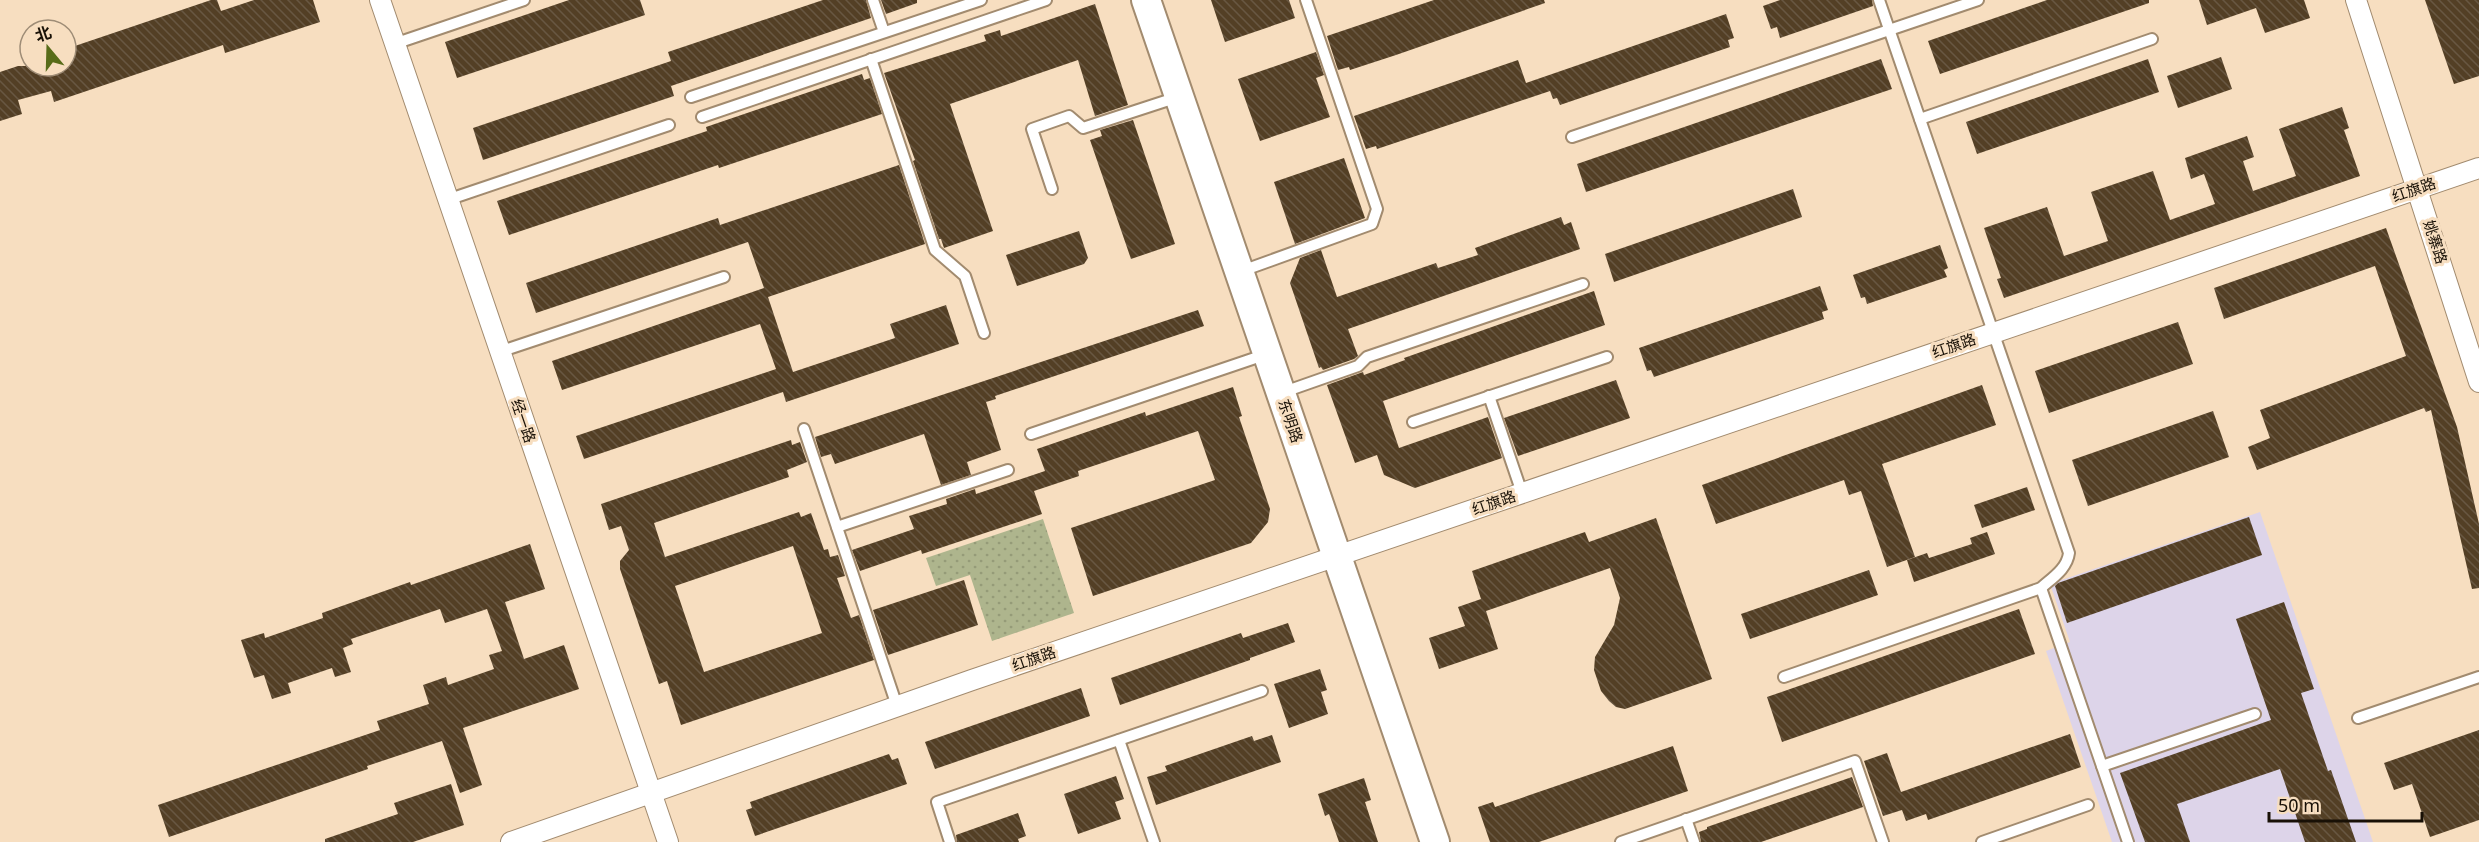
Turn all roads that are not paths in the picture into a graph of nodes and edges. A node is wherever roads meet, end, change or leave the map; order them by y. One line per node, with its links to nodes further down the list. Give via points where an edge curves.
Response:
1 (380, 0): 14 (street, 经一路)
2 (524, 0): 14 (lane)
3 (873, 0): 12 (lane)
4 (981, 0): 12 (lane)
5 (1046, 0): 15 (lane)
6 (1146, 0): 16 (street, 东明路)
7 (1306, 0): 26 (lane, via 1377,209 1372,224)
8 (1879, 0): 11 (lane)
9 (1978, 0): 11 (lane)
10 (2356, 0): 24 (street, 姚寨路)
11 (1890, 30): 19 (lane); 21 (lane)
12 (884, 32): 17 (lane)
13 (2152, 39): 19 (lane)
14 (394, 44): 25 (street, 经一路)
15 (871, 60): 18 (lane); 29 (lane, via 935,250 965,276)
16 (1179, 96): 23 (lane, via 1083,128 1069,116 1032,129); 26 (street, 东明路)
17 (691, 97)
18 (702, 117)
19 (1920, 119): 30 (lane)
20 (669, 125): 25 (lane)
21 (1572, 137)
22 (2479, 168): 24 (street, 红旗路)
23 (1052, 189)
24 (2418, 189): 30 (street, 红旗路); 34 (street, 姚寨路)
25 (447, 200): 31 (street, 经一路)
26 (1239, 272): 32 (street, 东明路)
27 (724, 277): 31 (lane)
28 (1583, 284): 35 (lane, via 1367,357 1358,366)
29 (984, 333)
30 (1994, 333): 41 (street, 红旗路); 44 (lane, via 2069,553 2061,571)
31 (499, 352): 53 (street, 经一路)
32 (1267, 354): 35 (street, 东明路); 39 (lane)
33 (1607, 357): 36 (lane)
34 (2479, 382)
35 (1281, 393): 43 (street, 东明路)
36 (1490, 396): 37 (lane); 41 (lane)
37 (1413, 422)
38 (804, 429): 42 (lane)
39 (1031, 434)
40 (1008, 470): 42 (lane)
41 (1522, 493): 43 (street, 红旗路)
42 (837, 527): 48 (lane)
43 (1337, 556): 48 (street, 红旗路); 60 (street, 东明路)
44 (2041, 588): 45 (lane); 52 (lane)
45 (1784, 677)
46 (2479, 677): 50 (lane)
47 (1262, 691): 51 (lane)
48 (897, 706): 53 (street, 红旗路)
49 (2255, 714): 52 (lane)
50 (2358, 718)
51 (1119, 740): 58 (lane, via 937,802); 59 (lane)
52 (2102, 766): 65 (lane)
53 (651, 793): 56 (street, 红旗路); 57 (street, 经一路)
54 (2088, 805): 64 (lane)
55 (1686, 819): 61 (lane); 62 (lane); 63 (lane, via 1855,761)
56 (511, 842)
57 (668, 842)
58 (950, 842)
59 (1154, 842)
60 (1435, 842)
61 (1621, 842)
62 (1694, 842)
63 (1883, 842)
64 (1982, 842)
65 (2128, 842)

